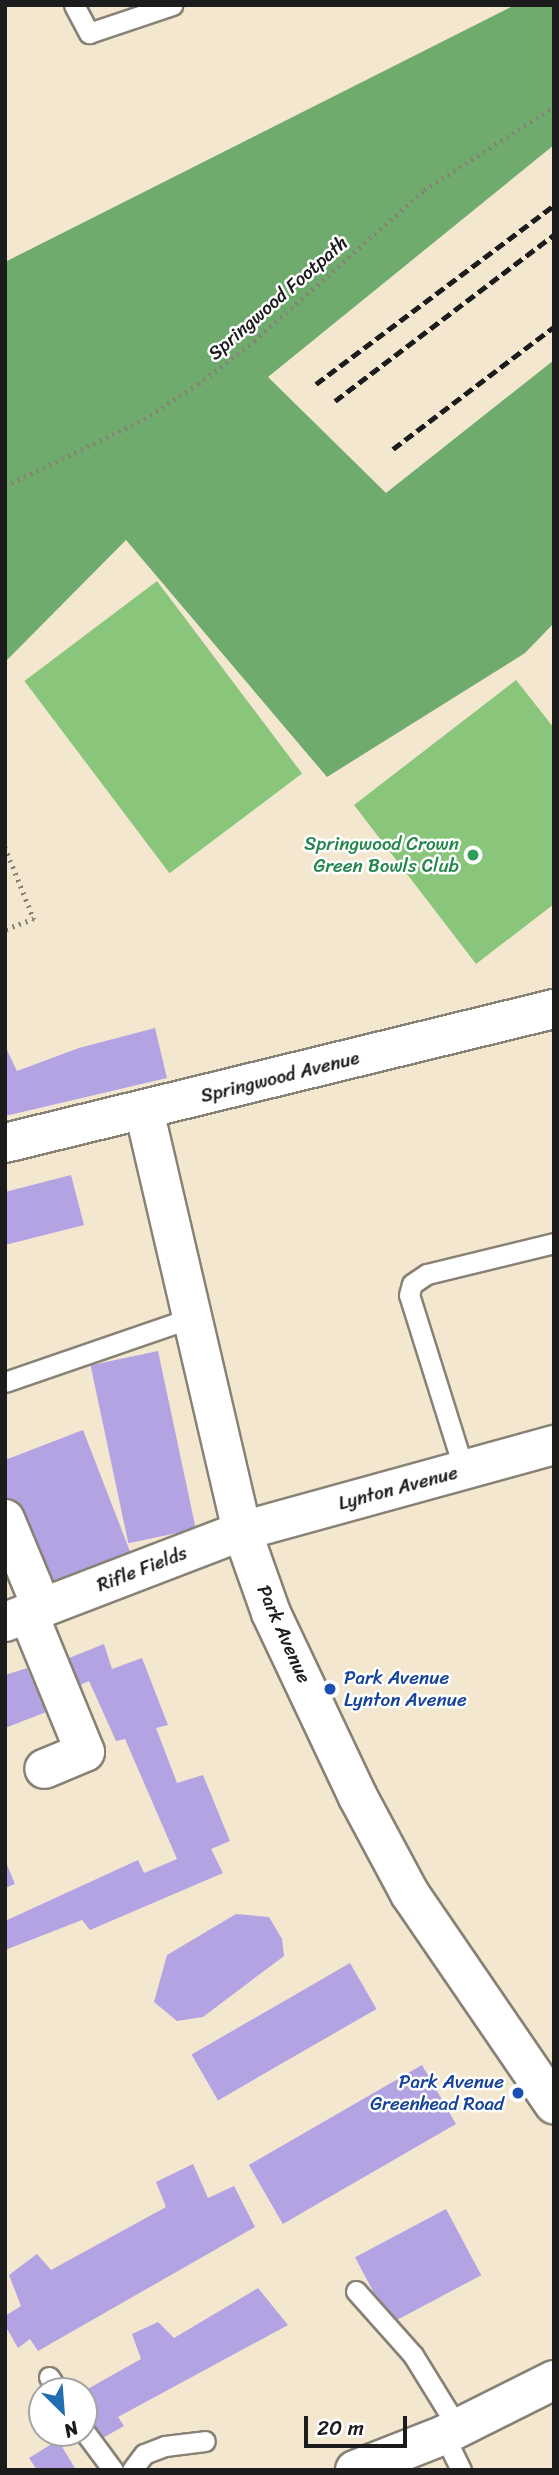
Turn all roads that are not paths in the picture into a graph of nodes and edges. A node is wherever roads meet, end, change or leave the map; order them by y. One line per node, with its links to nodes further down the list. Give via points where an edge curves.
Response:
1 (74, 5): 2 (lane, via 89,33)
2 (172, 5)
3 (554, 1009): 4 (street, Springwood Avenue)
4 (144, 1110): 5 (street, Springwood Avenue); 7 (street, Park Avenue)
5 (5, 1143)
6 (554, 1244): 10 (lane, via 427,1274 412,1284 410,1295)
7 (191, 1318): 8 (lane); 12 (street, Park Avenue)
8 (5, 1382)
9 (554, 1445): 10 (street, Lynton Avenue)
10 (464, 1470): 12 (street, Lynton Avenue)
11 (5, 1519): 13 (street)
12 (242, 1531): 13 (street, Rifle Fields); 15 (street, Park Avenue, via 271,1613 391,1858)
13 (25, 1614): 14 (street, via 85,1752)
14 (44, 1769)
15 (554, 2104)
16 (356, 2291): 18 (lane, via 412,2355)
17 (554, 2380): 18 (street)
18 (451, 2432): 23 (street); 24 (lane)
19 (205, 2441): 22 (lane, via 165,2446 144,2455)
20 (96, 2447): 21 (lane)
21 (113, 2470)
22 (132, 2470)
23 (355, 2470)
24 (461, 2470)

